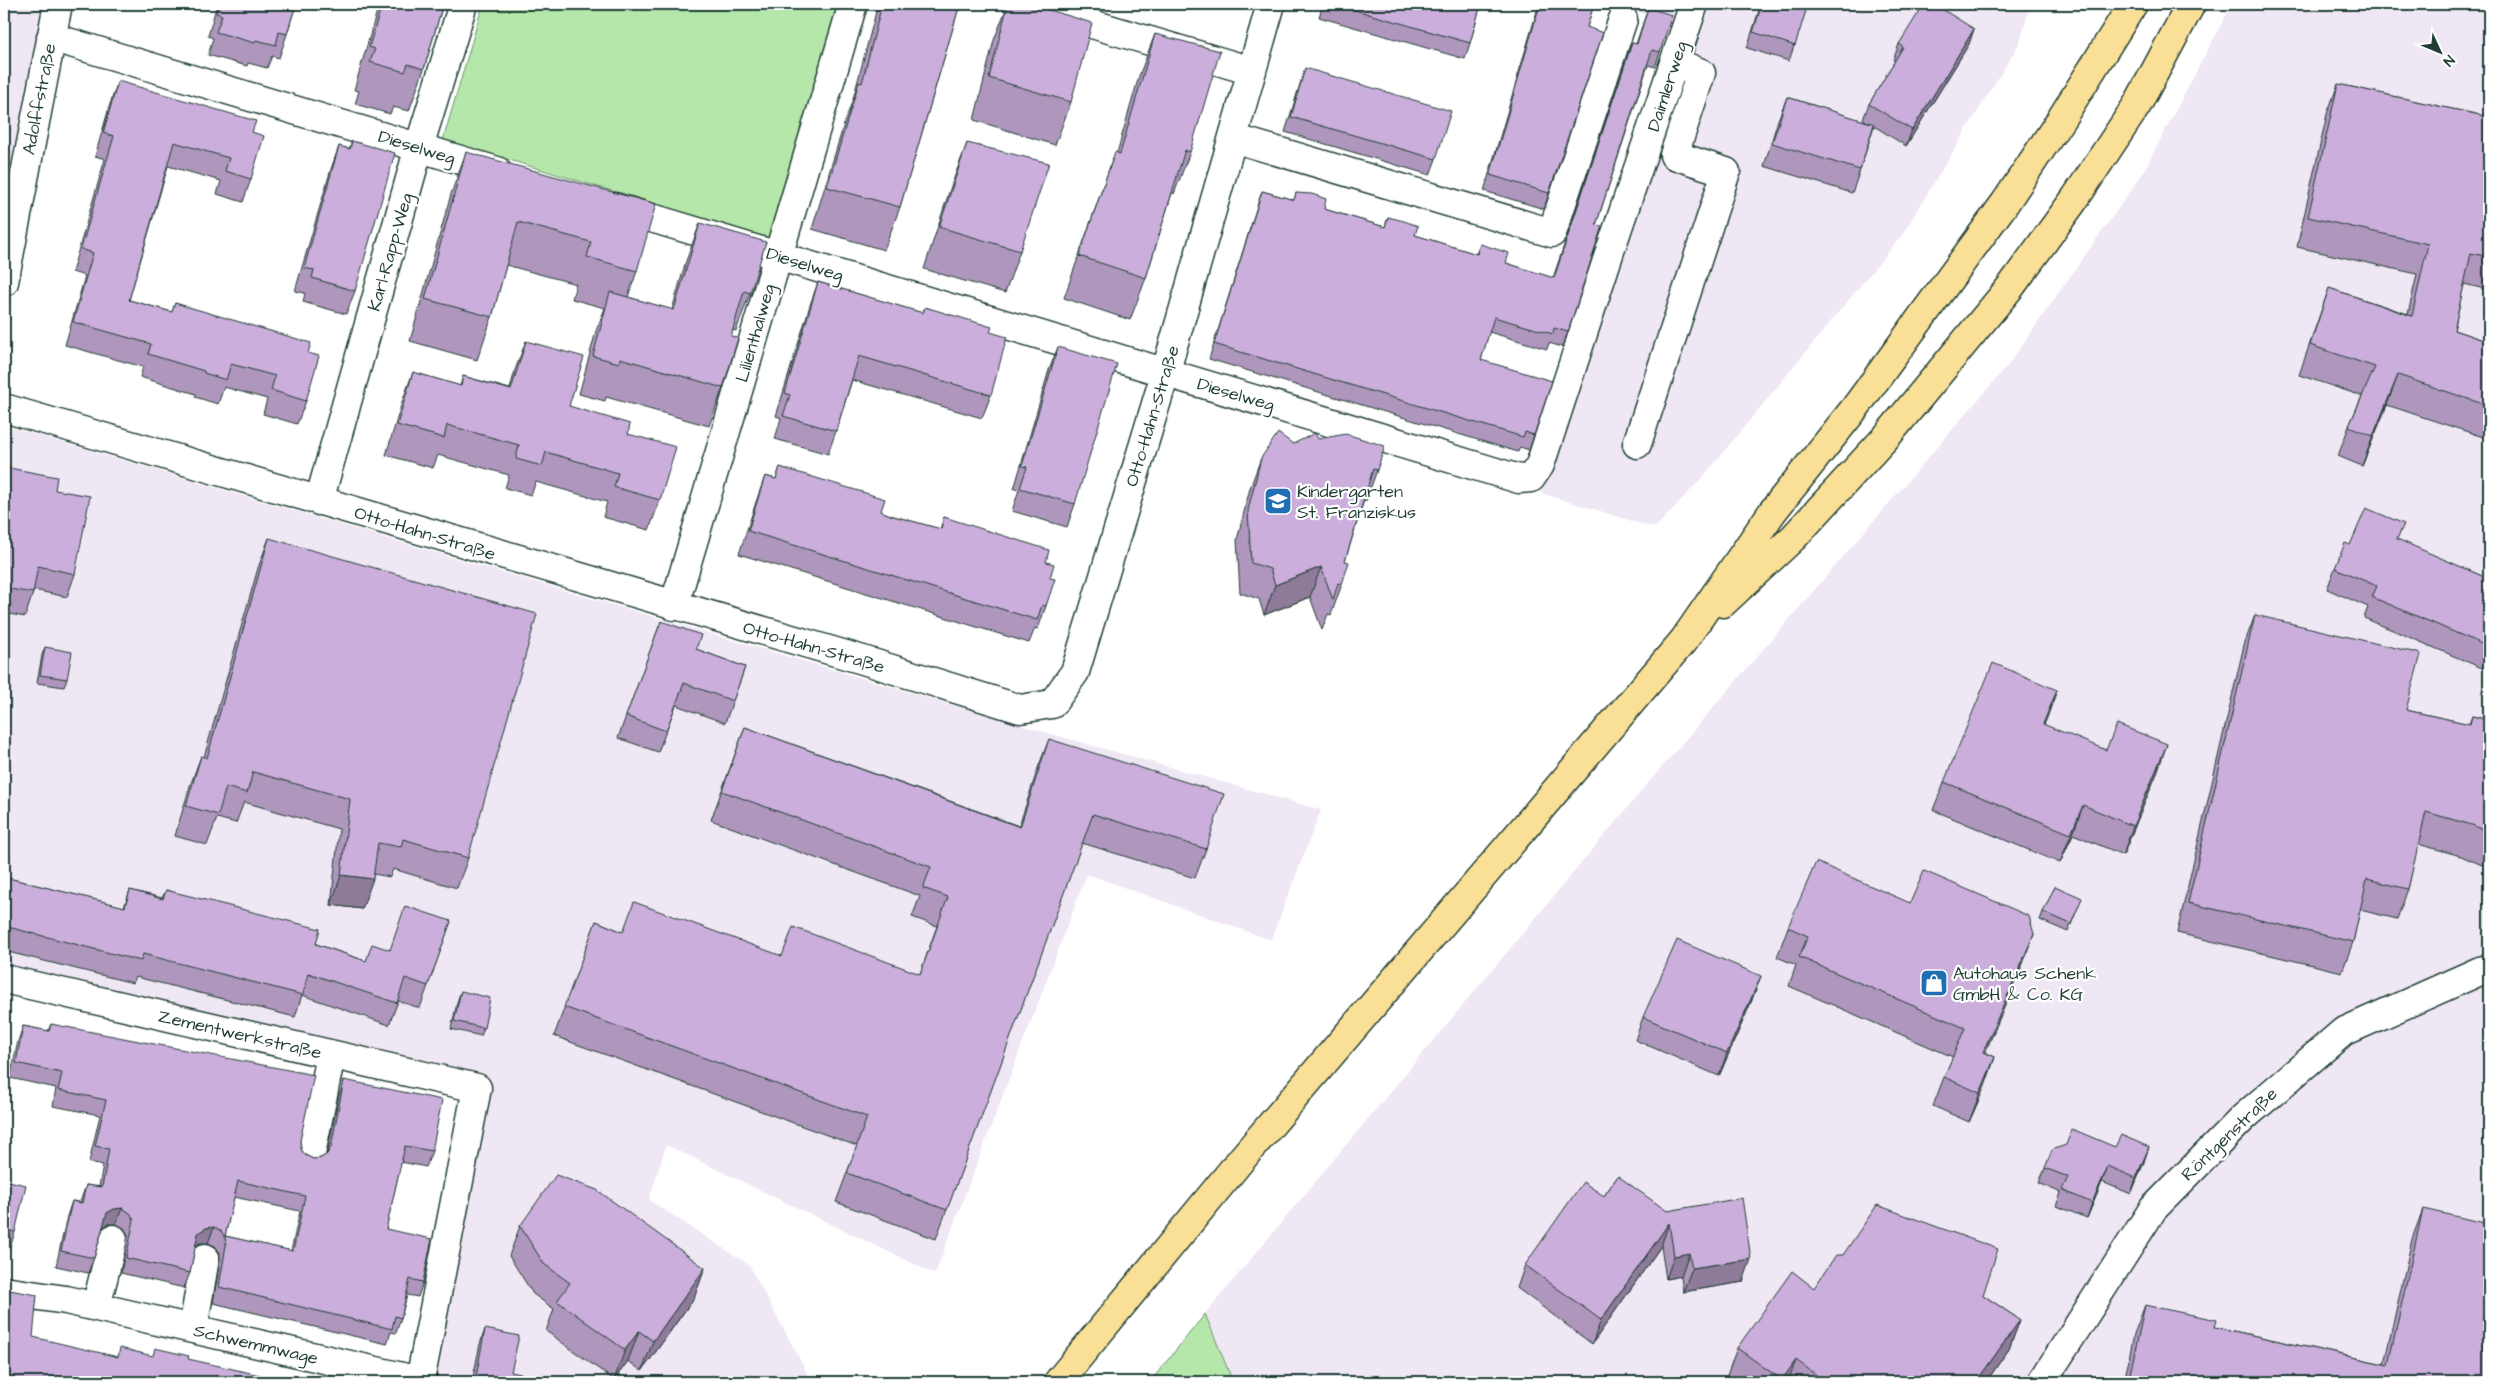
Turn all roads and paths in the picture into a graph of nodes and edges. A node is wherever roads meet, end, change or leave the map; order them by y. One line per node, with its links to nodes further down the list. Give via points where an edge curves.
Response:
1 (58, 4): 10 (street, Adolffstraße)
2 (463, 4): 14 (street, Karl-Rapp-Weg)
3 (853, 4): 17 (street, Lilienthalweg)
4 (1024, 4): 12 (street)
5 (1271, 4): 12 (street, Otto-Hahn-Straße)
6 (1694, 4): 11 (street, Daimlerweg)
7 (2133, 4): 25 (main road, via 2005,203 1855,408 1773,511)
8 (2191, 4): 25 (main road, via 2137,105 2012,285 1887,436 1794,537)
9 (1623, 19): 13 (street, via 1552,233)
10 (51, 37): 14 (street, Dieselweg); 18 (street, Adolffstraße)
11 (1675, 62): 21 (street, via 1701,73 1674,155 1726,172); 22 (street, Daimlerweg, via 1540,465)
12 (1252, 71): 13 (street, Otto-Hahn-Straße)
13 (1233, 138): 19 (street, Otto-Hahn-Straße)
14 (419, 147): 15 (street, Dieselweg); 23 (street, Karl-Rapp-Weg)
15 (521, 178)
16 (587, 198): 17 (street, Dieselweg)
17 (777, 256): 19 (street, Dieselweg); 24 (street, Lilienthalweg)
18 (4, 282)
19 (1165, 374): 22 (street, Dieselweg, via 1518,479); 24 (street, Otto-Hahn-Straße, via 1075,672 1052,704 1020,709)
20 (4, 408): 23 (street, Otto-Hahn-Straße)
21 (1637, 444)
22 (1531, 478)
23 (319, 501): 24 (street, Otto-Hahn-Straße)
24 (674, 606)
25 (1684, 640): 36 (main road, via 1240,1161)
26 (2489, 969): 37 (street, Röntgenstraße, via 2343,1032 2244,1116 2153,1209)
27 (4, 979): 28 (street, Zementwerkstraße)
28 (331, 1055): 29 (street, Zementwerkstraße); 30 (street)
29 (477, 1088): 35 (street, Schwemmwage, via 420,1382)
30 (310, 1159)
31 (113, 1239): 34 (street)
32 (205, 1258): 35 (street)
33 (4, 1291): 34 (street, Schwemmwage)
34 (96, 1307): 35 (street, Schwemmwage)
35 (193, 1329)
36 (1058, 1382)
37 (2042, 1382)

